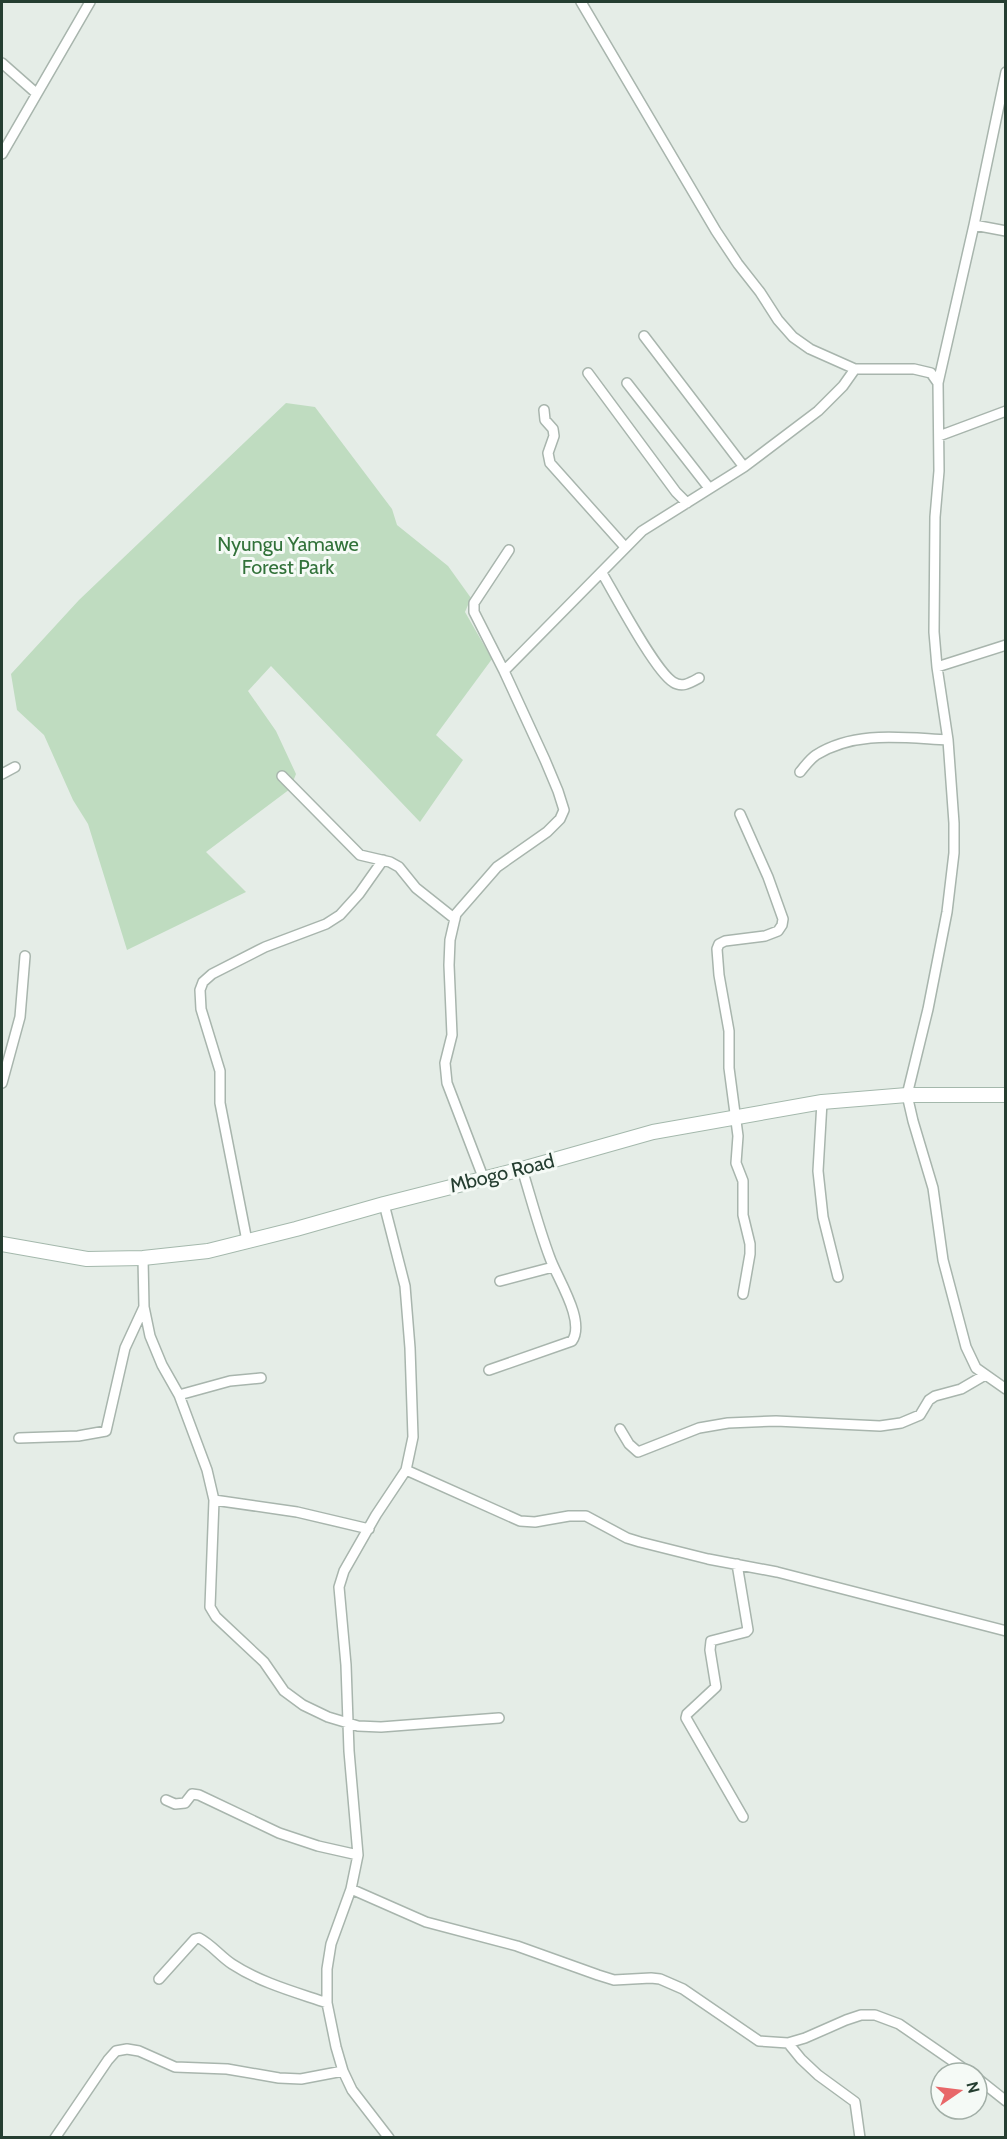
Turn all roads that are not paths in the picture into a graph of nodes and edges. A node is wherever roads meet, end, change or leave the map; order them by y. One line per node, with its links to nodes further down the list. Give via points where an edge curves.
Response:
1 (90, 2): 5 (street)
2 (581, 2): 10 (street, via 716,231 778,320 810,349)
3 (2, 63): 5 (street)
4 (1005, 72): 7 (street)
5 (36, 93): 6 (street)
6 (2, 154)
7 (974, 225): 8 (street); 13 (street)
8 (1005, 231)
9 (644, 336): 17 (street)
10 (855, 369): 13 (street, via 914,369 931,373); 17 (street, via 818,411)
11 (588, 373): 19 (street)
12 (627, 383): 18 (street)
13 (938, 383): 16 (street)
14 (544, 410): 20 (street, via 554,436 548,453 550,463)
15 (1005, 411): 16 (street)
16 (939, 436): 24 (street, via 934,517)
17 (744, 467): 18 (street)
18 (709, 488): 19 (street)
19 (687, 503): 20 (street, via 642,531)
20 (626, 547): 22 (street)
21 (509, 550): 25 (street, via 473,607)
22 (602, 573): 25 (street); 26 (street, via 667,677 680,685)
23 (1005, 645): 24 (street)
24 (937, 667): 27 (street)
25 (504, 671): 34 (street, via 558,791 563,813 547,832 497,867)
26 (699, 678)
27 (948, 740): 29 (street, via 867,738 814,756); 37 (street, via 954,823 952,879 928,1009)
28 (15, 767): 30 (street)
29 (800, 772)
30 (2, 774)
31 (282, 776): 33 (street, via 360,855)
32 (740, 814): 40 (street, via 783,919 778,931 725,940 717,949 729,1032)
33 (383, 860): 34 (street, via 399,867 416,888); 44 (street, via 340,915 212,974 200,990 201,1009 220,1071 220,1103)
34 (455, 920): 42 (street, via 449,965 452,1035 445,1070)
35 (25, 956): 36 (street, via 20,1017)
36 (2, 1083)
37 (907, 1095): 38 (main road, Mbogo Road); 39 (main road, Mbogo Road); 53 (street, via 933,1188 950,1292 966,1347 976,1368)
38 (1005, 1095)
39 (822, 1102): 40 (main road, Mbogo Road); 48 (street, via 818,1171)
40 (735, 1117): 41 (main road, Mbogo Road, via 654,1132); 50 (street, via 736,1163 743,1181 742,1215 750,1254)
41 (522, 1169): 42 (main road, Mbogo Road); 47 (street)
42 (483, 1177): 43 (main road, Mbogo Road)
43 (384, 1204): 44 (main road, Mbogo Road); 59 (street, via 405,1286 410,1337 414,1422)
44 (247, 1241): 46 (main road, Mbogo Road, via 208,1251)
45 (2, 1244): 46 (main road, Mbogo Road, via 87,1260)
46 (143, 1258): 51 (street)
47 (553, 1267): 49 (street); 52 (street, via 568,1297 576,1331 574,1339)
48 (838, 1277)
49 (500, 1281)
50 (744, 1294)
51 (144, 1307): 56 (street, via 150,1336); 58 (street, via 125,1348 106,1431)
52 (489, 1370)
53 (985, 1375): 55 (street); 57 (street, via 962,1389 935,1396 913,1419 880,1426 728,1423 680,1433 638,1452)
54 (261, 1378): 56 (street, via 230,1381)
55 (1005, 1389)
56 (179, 1395): 60 (street)
57 (620, 1429)
58 (19, 1438)
59 (406, 1470): 61 (street); 62 (street, via 520,1521 586,1516 627,1538)
60 (214, 1500): 61 (street, via 297,1512); 65 (street, via 212,1612 264,1662 284,1691 308,1707)
61 (369, 1529): 65 (street, via 339,1587)
62 (737, 1564): 63 (street); 67 (street, via 748,1630 711,1641 716,1687 686,1718)
63 (1005, 1631)
64 (499, 1718): 65 (street, via 381,1727)
65 (349, 1724): 68 (street)
66 (166, 1800): 68 (street, via 185,1803 192,1794 199,1795 279,1833)
67 (743, 1817)
68 (358, 1855): 69 (street)
69 (351, 1889): 71 (street, via 329,1954); 72 (street, via 426,1922 517,1946 614,1980 660,1979 683,1989 759,2041)
70 (159, 1979): 71 (street, via 198,1938 247,1973)
71 (327, 2002): 74 (street)
72 (788, 2043): 73 (street, via 846,2020 875,2015 899,2024); 79 (street, via 818,2075 855,2102)
73 (953, 2061)
74 (343, 2071): 77 (street, via 302,2079 279,2078 227,2069 175,2067 139,2051 121,2049 108,2060); 78 (street, via 352,2090)
75 (989, 2089): 76 (street)
76 (1005, 2102)
77 (55, 2138)
78 (389, 2138)
79 (860, 2138)

